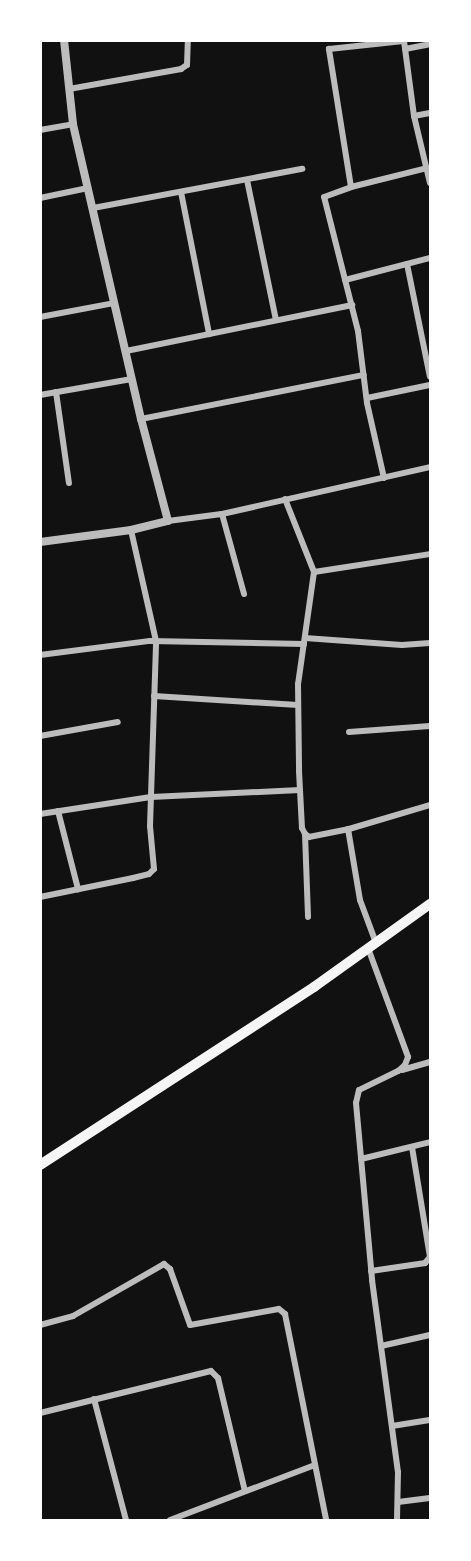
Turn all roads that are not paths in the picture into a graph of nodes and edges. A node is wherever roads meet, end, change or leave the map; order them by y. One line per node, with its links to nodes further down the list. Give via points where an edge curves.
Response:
1 (64, 40): 8 (street)
2 (188, 40): 8 (street, via 187,64 181,69)
3 (327, 40): 6 (street)
4 (404, 41): 6 (street); 7 (street)
5 (430, 44): 7 (street)
6 (328, 49): 17 (street)
7 (405, 50): 10 (street)
8 (69, 89): 11 (street)
9 (430, 113): 10 (street)
10 (414, 116): 13 (street)
11 (73, 124): 12 (street); 18 (street)
12 (40, 130)
13 (427, 168): 16 (street); 17 (street)
14 (302, 170): 15 (street)
15 (248, 180): 19 (street); 28 (street)
16 (430, 183)
17 (351, 187): 24 (street, via 324,196)
18 (88, 188): 20 (street); 21 (street)
19 (181, 192): 21 (street); 29 (street)
20 (40, 198)
21 (93, 208): 25 (street)
22 (430, 258): 23 (street)
23 (407, 264): 24 (street); 32 (street)
24 (345, 280): 26 (street)
25 (114, 303): 27 (street); 30 (street)
26 (352, 305): 28 (street); 31 (street)
27 (40, 317)
28 (276, 320): 29 (street)
29 (209, 334): 30 (street)
30 (126, 351): 33 (street)
31 (364, 375): 37 (street); 38 (street)
32 (430, 377)
33 (129, 379): 35 (street); 38 (street)
34 (430, 385): 37 (street)
35 (56, 392): 36 (street); 41 (street)
36 (40, 395)
37 (367, 398): 40 (street)
38 (141, 419): 44 (street)
39 (430, 467): 40 (street)
40 (384, 478): 42 (street)
41 (69, 483)
42 (285, 499): 43 (street); 48 (street)
43 (222, 514): 44 (street); 49 (street)
44 (164, 522): 45 (street)
45 (131, 531): 46 (street); 50 (street)
46 (40, 542)
47 (430, 554): 48 (street)
48 (314, 572): 51 (street)
49 (244, 594)
50 (153, 641): 51 (street); 53 (street); 54 (street)
51 (304, 641): 52 (street); 55 (street)
52 (430, 643)
53 (40, 655)
54 (154, 696): 55 (street); 61 (street)
55 (298, 705): 60 (street)
56 (118, 722): 59 (street)
57 (430, 726): 58 (street)
58 (349, 732)
59 (40, 736)
60 (300, 790): 61 (street); 66 (street)
61 (151, 797): 63 (street); 67 (street, via 154,869 149,874)
62 (430, 805): 65 (street)
63 (58, 811): 64 (street); 67 (street)
64 (40, 814)
65 (348, 829): 66 (street, via 309,837); 71 (street)
66 (305, 834): 70 (street)
67 (78, 889): 68 (street)
68 (40, 897)
69 (430, 904): 71 (highway)
70 (308, 917)
71 (372, 945): 73 (street, via 406,1046 408,1057); 77 (highway)
72 (430, 1062): 73 (street)
73 (398, 1071): 76 (street, via 359,1090 356,1096)
74 (430, 1143): 75 (street)
75 (412, 1147): 76 (street); 78 (street)
76 (361, 1159): 79 (street)
77 (40, 1165)
78 (430, 1261): 79 (street)
79 (371, 1271): 82 (street)
80 (40, 1325): 87 (street, via 73,1316 164,1264 170,1269 190,1325 279,1309 285,1314)
81 (430, 1335): 82 (street)
82 (381, 1346): 86 (street)
83 (94, 1399): 84 (street); 88 (street, via 211,1371 218,1378); 92 (street)
84 (40, 1413)
85 (430, 1420): 86 (street)
86 (392, 1426): 90 (street)
87 (315, 1465): 88 (street); 91 (street)
88 (245, 1491): 93 (street)
89 (430, 1498): 90 (street)
90 (398, 1502): 94 (street)
91 (325, 1518)
92 (126, 1521)
93 (170, 1521)
94 (397, 1521)

